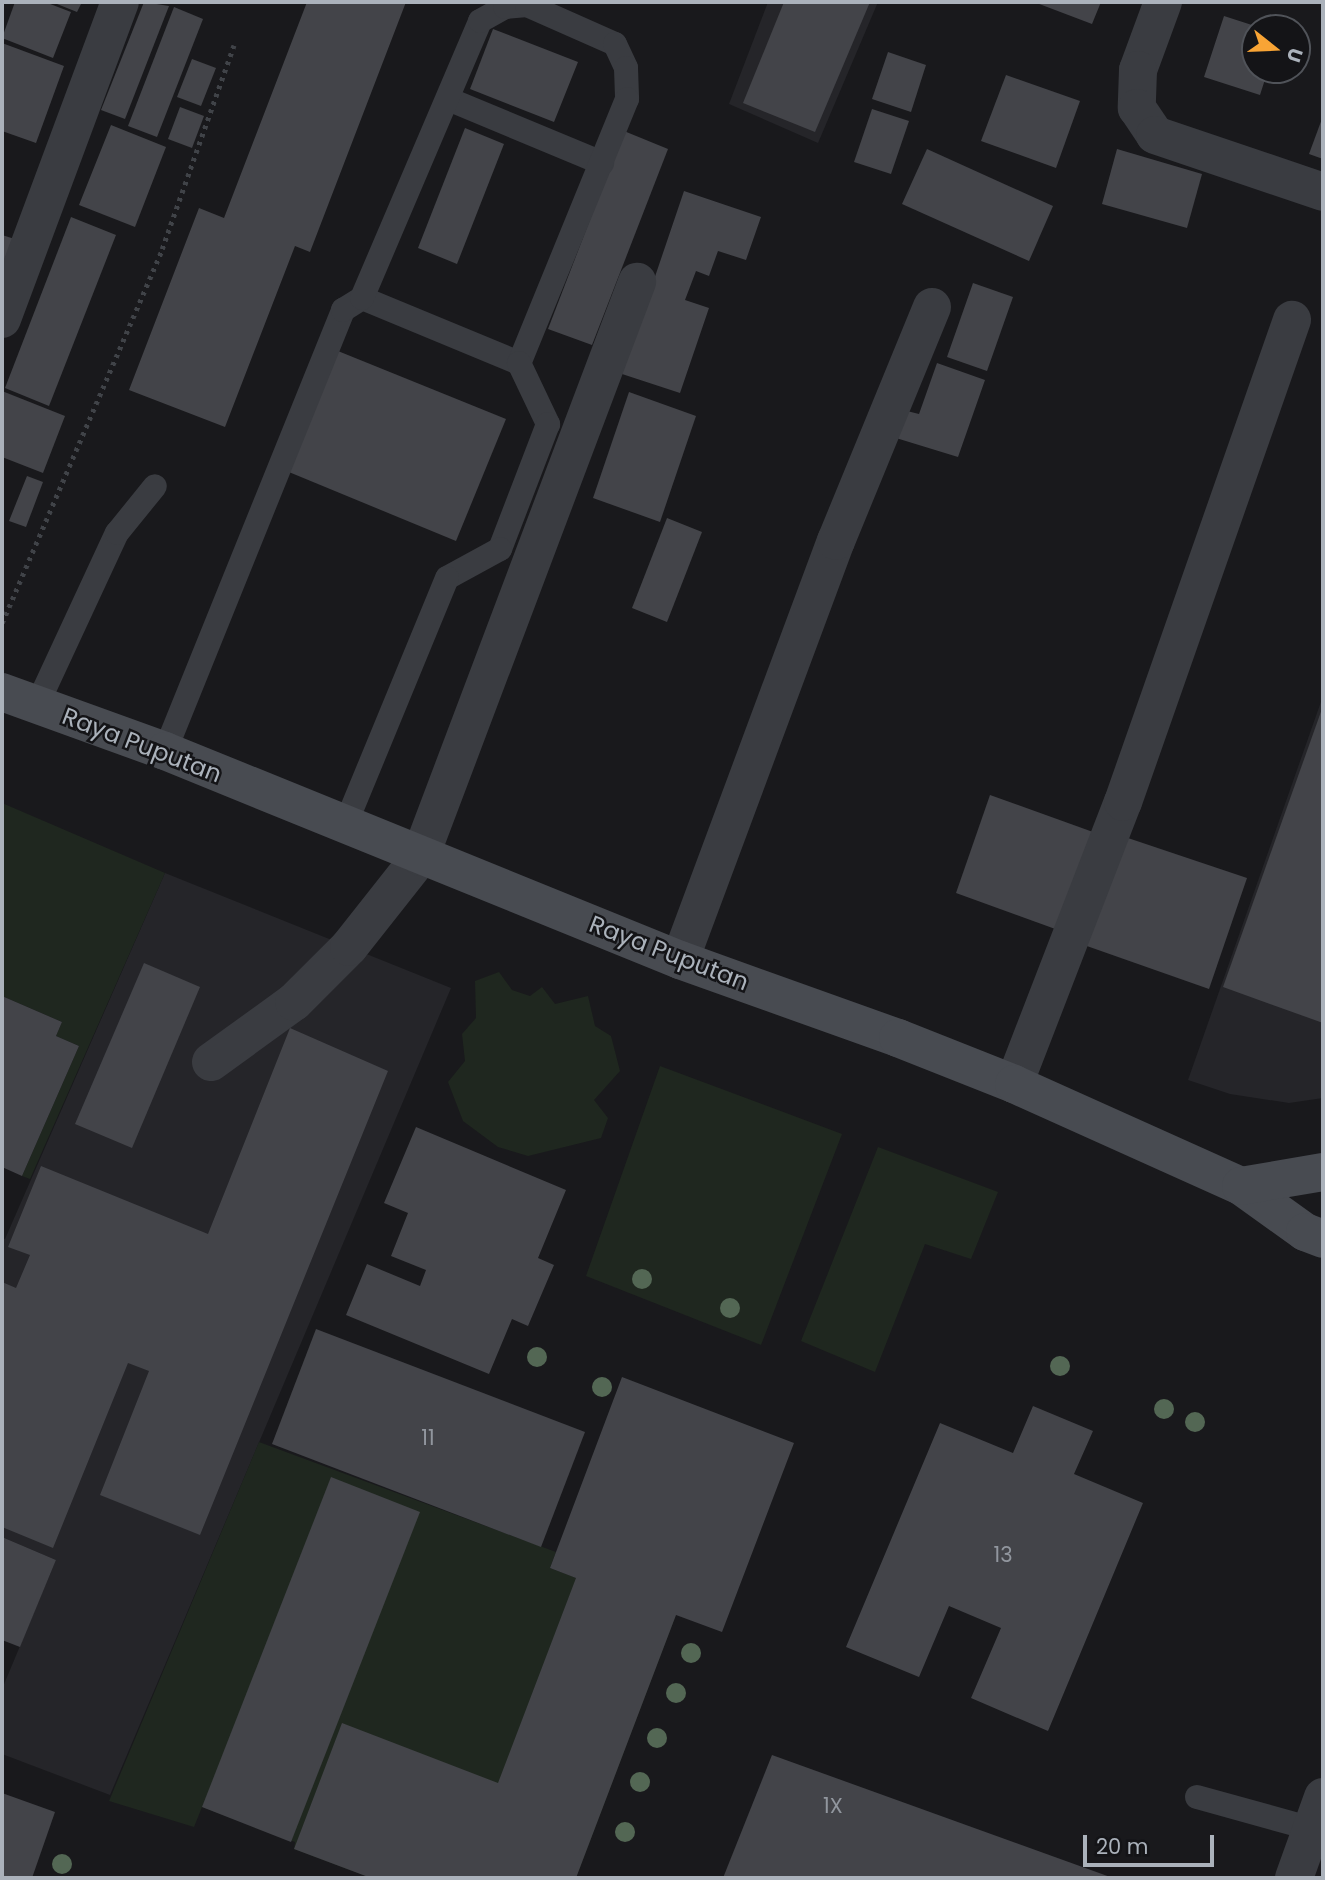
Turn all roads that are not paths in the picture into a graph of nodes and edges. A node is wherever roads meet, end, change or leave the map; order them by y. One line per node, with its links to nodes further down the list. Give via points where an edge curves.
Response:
1 (120, 2): 9 (street)
2 (1163, 2): 5 (street, via 1138,70 1137,108 1155,135)
3 (448, 99): 4 (lane); 4 (lane, via 480,21 505,7 527,5 615,44 626,68 627,99); 7 (lane)
4 (602, 163): 11 (lane)
5 (1323, 192)
6 (637, 282): 17 (street)
7 (362, 298): 11 (lane); 15 (lane, via 343,310)
8 (932, 307): 18 (street, via 836,541)
9 (2, 319)
10 (1292, 320): 20 (street, via 1123,802)
11 (519, 363): 16 (lane, via 548,424 500,549 447,578)
12 (155, 486): 14 (lane, via 117,533)
13 (2, 692): 14 (main road, Raya Puputan)
14 (37, 705): 15 (main road, Raya Puputan)
15 (165, 751): 16 (main road, Raya Puputan)
16 (345, 826): 17 (main road, Raya Puputan)
17 (420, 857): 18 (main road, Raya Puputan); 19 (street, via 349,947 294,1002)
18 (680, 960): 20 (main road, Raya Puputan)
19 (211, 1062)
20 (1014, 1084): 22 (main road, Raya Puputan)
21 (1323, 1172): 22 (main road)
22 (1241, 1186): 23 (main road, Raya Puputan, via 1304,1232)
23 (1323, 1239)
24 (1197, 1797): 25 (lane)
25 (1317, 1813): 26 (street)
26 (1294, 1878)

